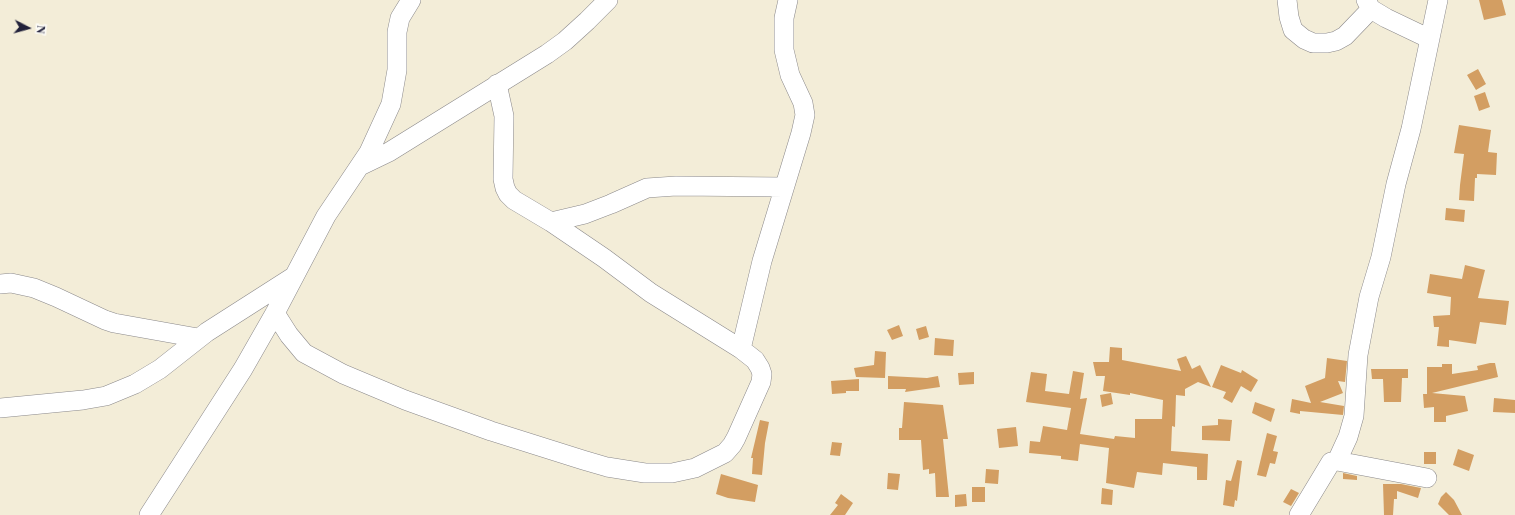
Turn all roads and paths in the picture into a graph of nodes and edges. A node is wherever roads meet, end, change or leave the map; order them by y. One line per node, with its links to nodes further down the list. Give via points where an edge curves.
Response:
1 (411, 0): 9 (street, via 400,18 397,32 397,70 391,104)
2 (608, 0): 8 (street, via 565,41)
3 (788, 0): 10 (street, via 784,18 784,50 805,115)
4 (1287, 0): 6 (street, via 1293,30 1313,43 1327,43 1345,36)
5 (1438, 0): 7 (street)
6 (1369, 4): 7 (street, via 1386,18)
7 (1430, 39): 18 (street, via 1381,257 1369,297 1358,355 1354,416)
8 (497, 84): 9 (street, via 389,152); 11 (street, via 504,116 505,188 514,200)
9 (360, 166): 12 (street, via 326,216)
10 (784, 187): 11 (street, via 647,188 585,214); 16 (street, via 762,261)
11 (551, 222): 16 (street, via 651,293)
12 (294, 276): 14 (street); 15 (street)
13 (0, 284): 15 (street, via 34,288 114,323)
14 (276, 313): 16 (street, via 304,353 343,374 490,431 607,467 645,473 672,473 695,468 725,453 732,445 761,382 762,374 754,360); 20 (street, via 220,408)
15 (198, 338): 17 (street, via 160,369 135,384 106,396)
16 (741, 349)
17 (0, 408)
18 (1337, 461): 19 (street); 21 (street, via 1328,465)
19 (1427, 478)
20 (149, 515)
21 (1299, 515)

